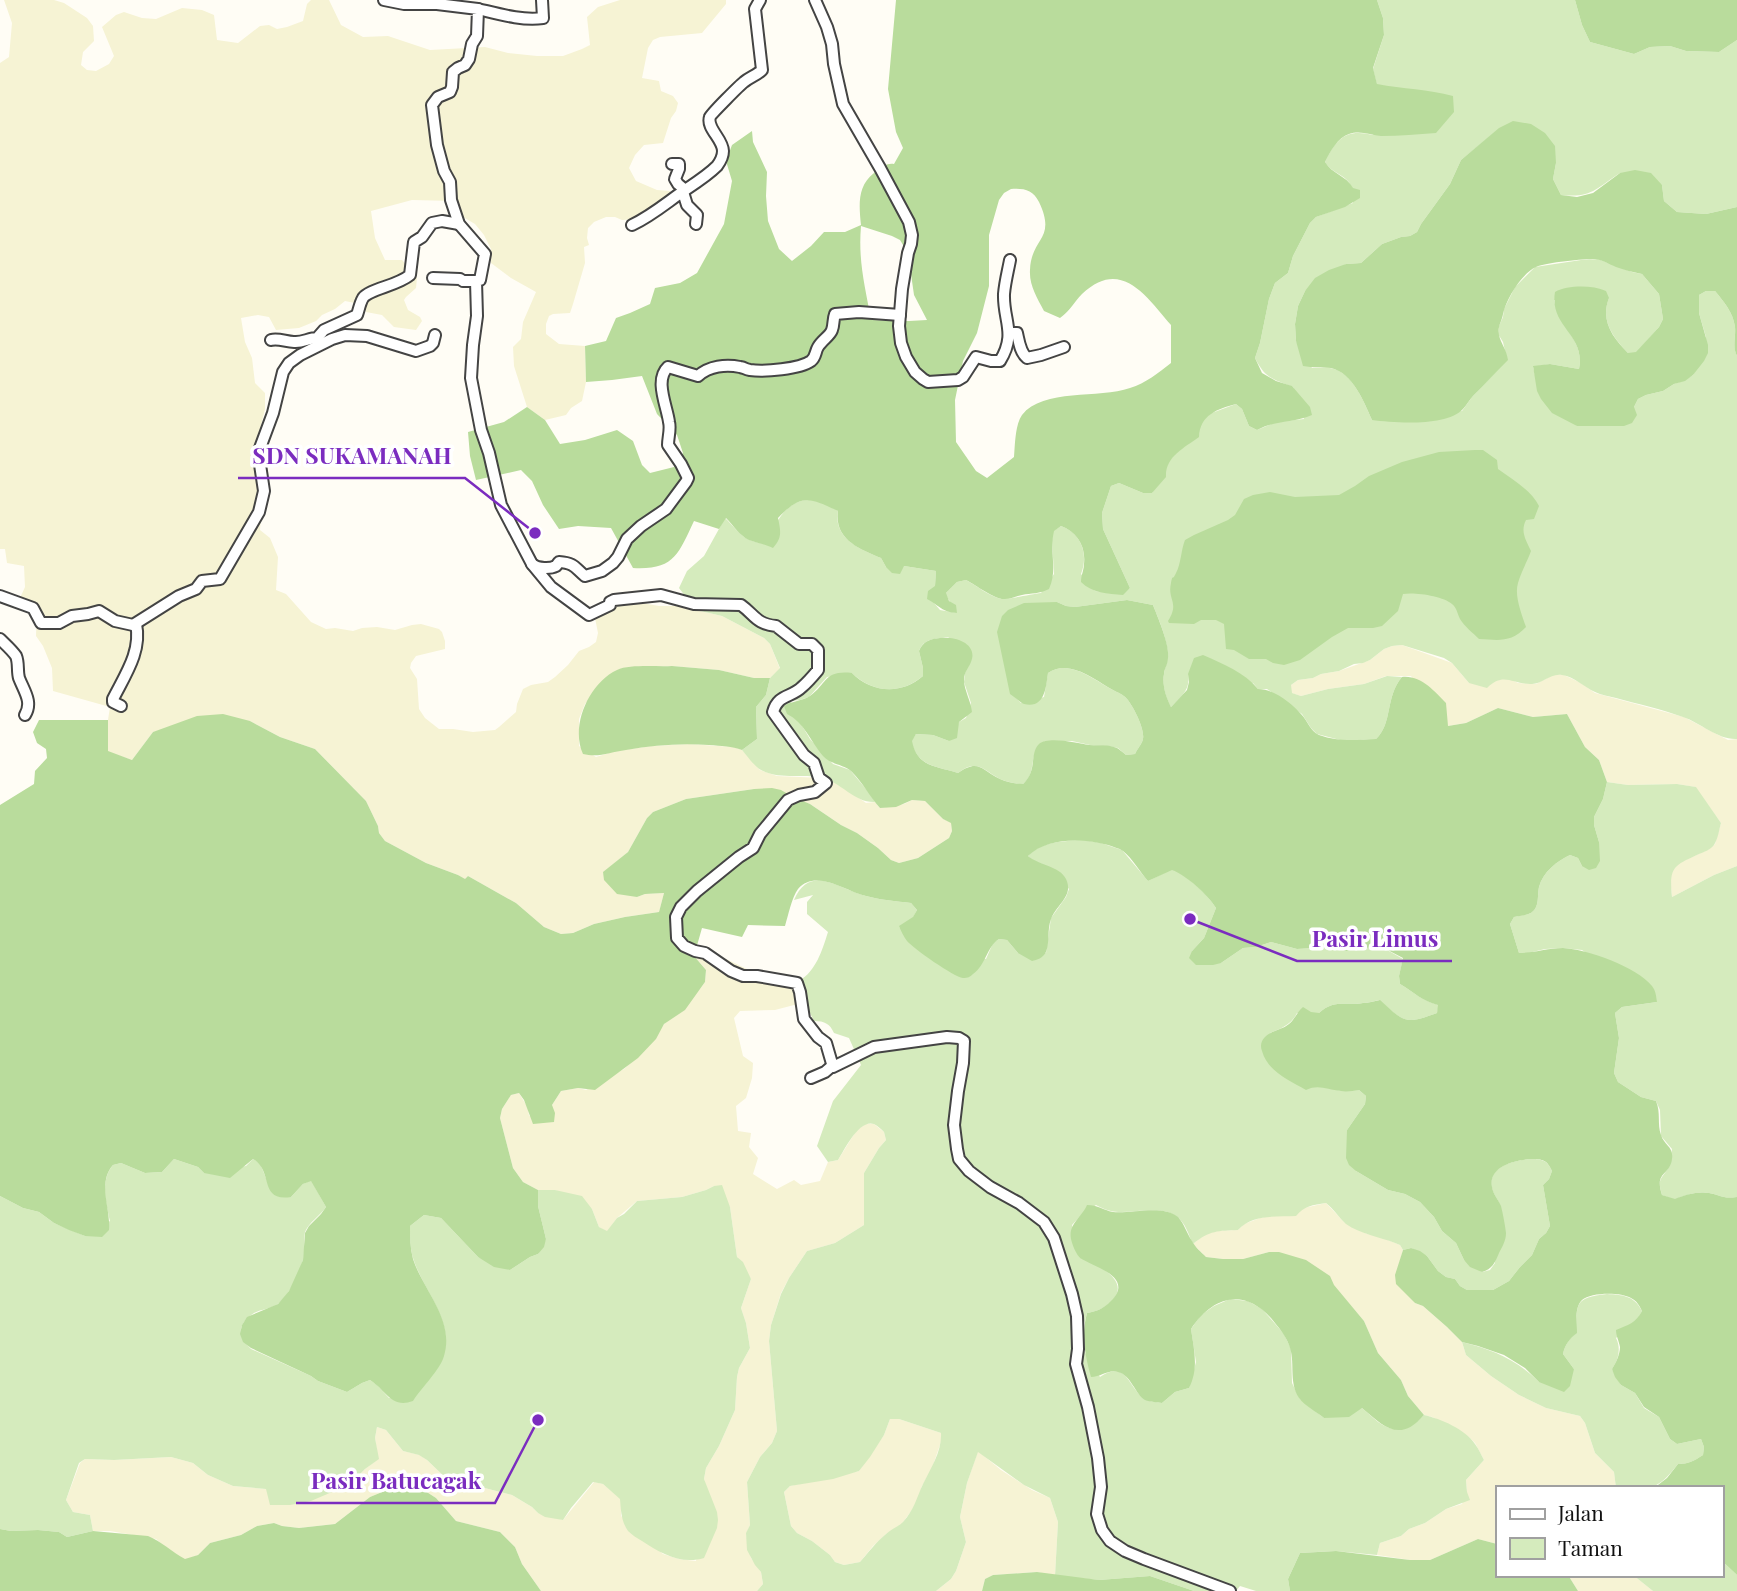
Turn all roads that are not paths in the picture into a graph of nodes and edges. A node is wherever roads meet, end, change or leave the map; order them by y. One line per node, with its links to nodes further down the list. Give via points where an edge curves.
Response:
1 (384, 0): 5 (street)
2 (542, 0): 5 (street, via 540,19)
3 (760, 0): 7 (street, via 755,9 762,70 711,114 709,122 722,144 722,158)
4 (815, 0): 14 (street, via 832,44 843,104 909,222 912,235)
5 (478, 9): 8 (street, via 470,59 452,74 450,92 432,105 434,134)
6 (672, 164): 7 (street, via 679,164 675,179)
7 (683, 192): 9 (street, via 697,215); 10 (street)
8 (459, 224): 13 (street, via 485,254); 17 (street, via 432,223 414,242 410,275 369,292 358,315 324,330 317,338)
9 (696, 224)
10 (632, 225)
11 (1010, 260): 15 (street, via 1004,296)
12 (433, 278): 13 (street)
13 (476, 281): 19 (street, via 472,391 501,505)
14 (900, 315): 15 (street, via 906,357 928,382 958,380 976,357 1000,360); 19 (street, via 835,314 831,333 814,358 802,365 749,370 720,366 698,376 668,367 662,375 670,425 668,445 684,468 686,482 666,509 627,539 618,558 602,571 585,576 566,563 548,569)
15 (1010, 334): 18 (street, via 1017,333 1027,358)
16 (435, 335): 21 (street, via 430,346 416,351 367,336 345,335 289,363 260,448 264,491 259,512 222,578 202,580 196,589)
17 (271, 341)
18 (1064, 347)
19 (532, 564): 25 (street, via 551,587 589,615 614,600 661,595 694,604 741,605 758,622 776,625 799,644 816,648 818,670 802,688 781,699 773,712 825,783 816,792 789,800 753,848 688,899 676,917 676,932 684,946 705,953 739,975 797,983 804,1019 826,1043)
20 (0, 596): 21 (street, via 32,607 41,623 99,611 118,622)
21 (136, 624): 23 (street, via 134,657 113,699)
22 (0, 639): 24 (street, via 15,655 28,703)
23 (121, 706)
24 (25, 715)
25 (832, 1066): 26 (street); 27 (street, via 874,1047 947,1037 964,1041 954,1125 957,1149 969,1171 1044,1222 1054,1238 1077,1317 1077,1369 1098,1458 1101,1530 1110,1541 1135,1555)
26 (811, 1078)
27 (1230, 1591)

